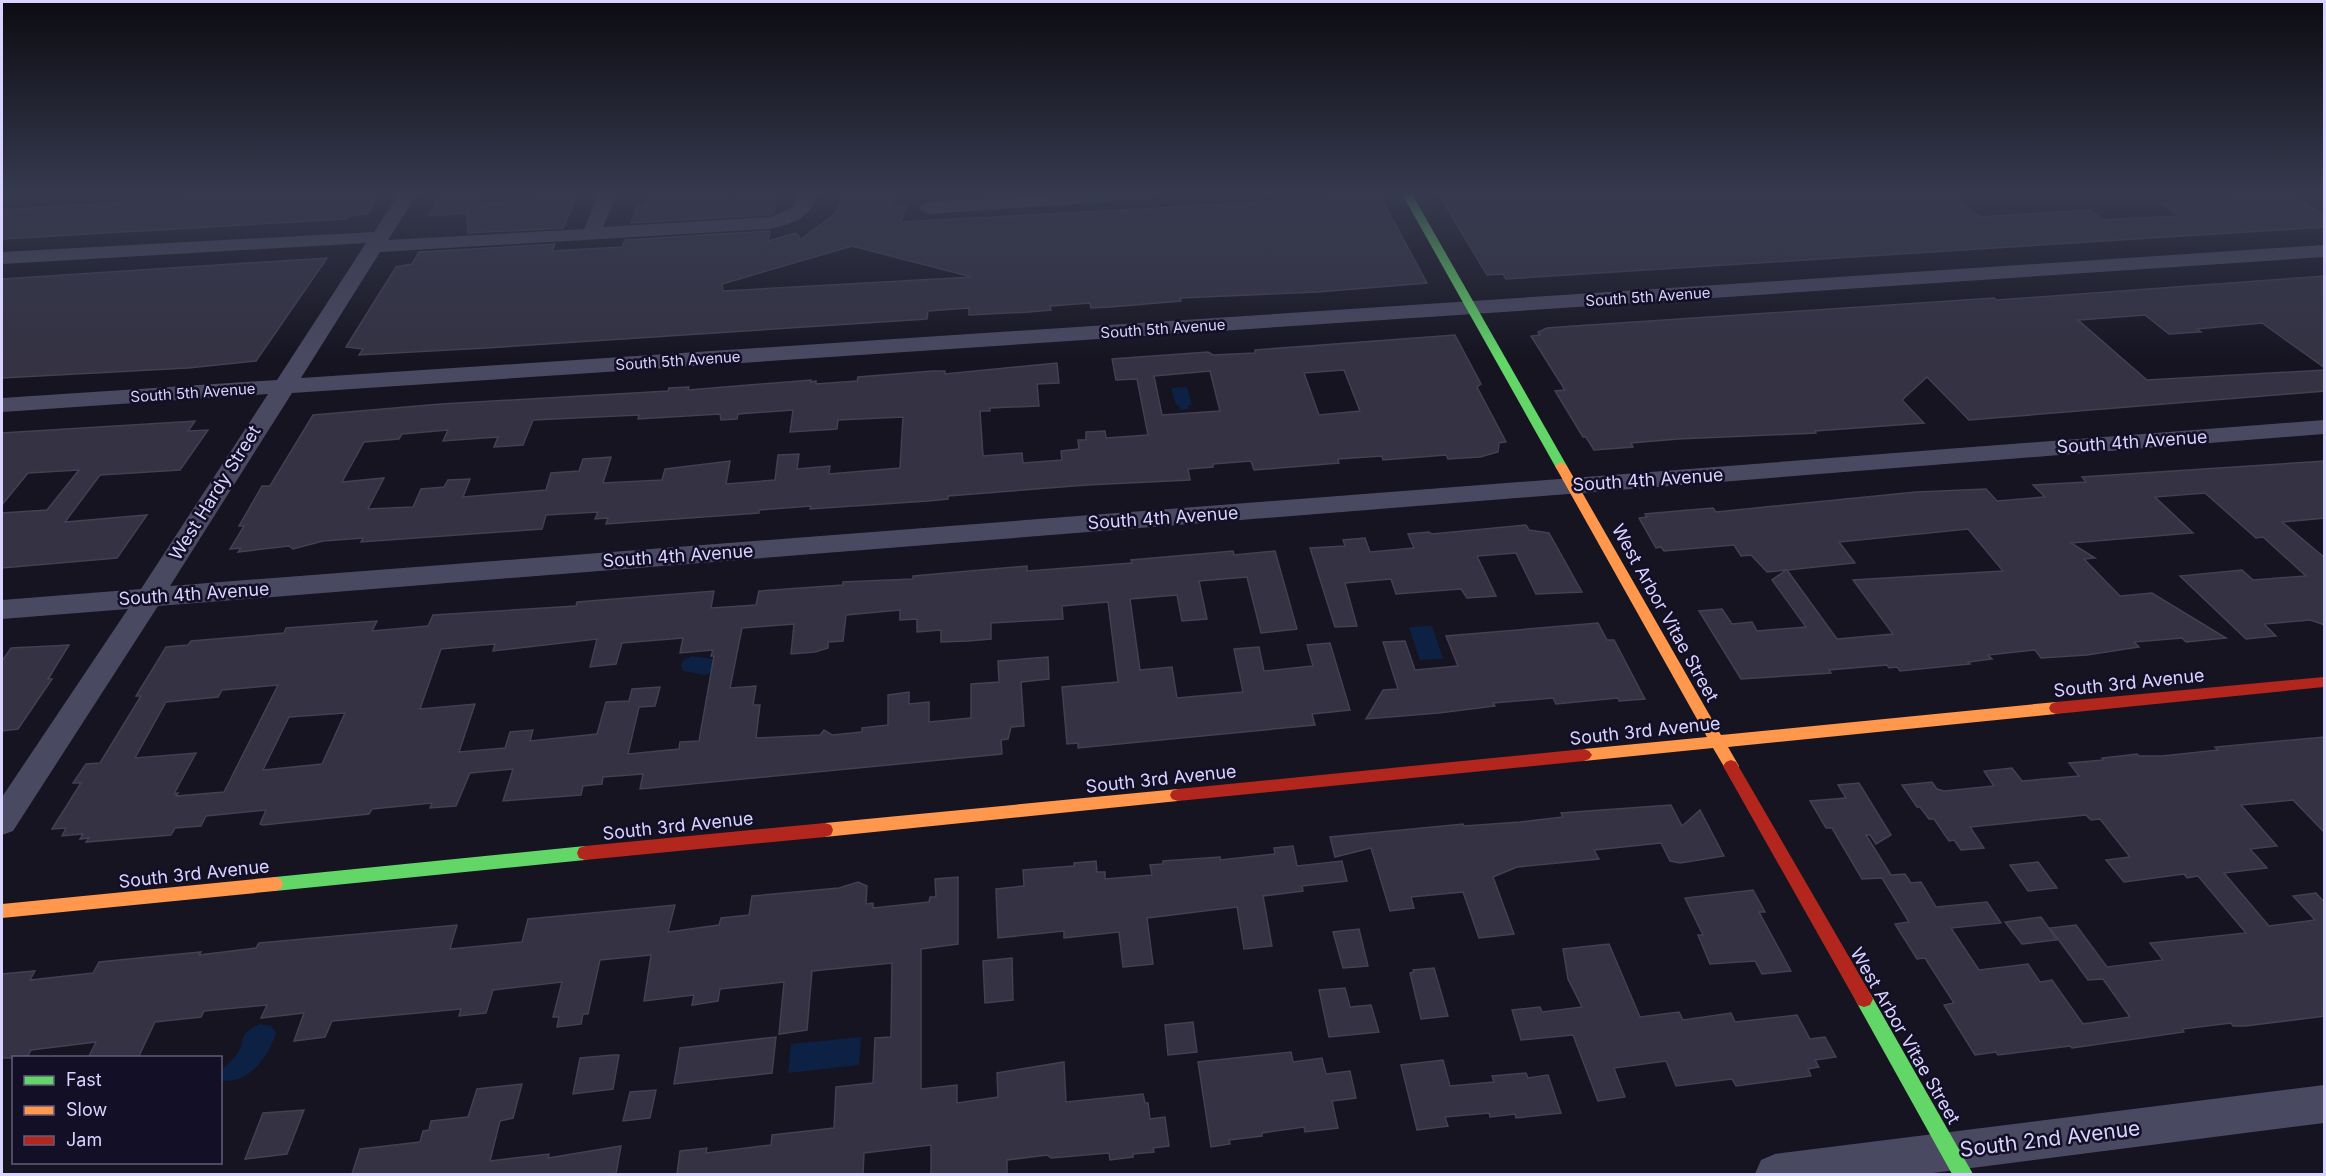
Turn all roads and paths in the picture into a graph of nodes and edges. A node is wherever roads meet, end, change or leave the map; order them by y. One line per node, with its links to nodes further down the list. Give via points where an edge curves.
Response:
1 (215, 249): 5 (street)
2 (372, 249): 7 (street, West Hardy Street)
3 (1438, 249): 6 (street, West Arbor Vitae Street)
4 (2325, 251): 6 (street, South 5th Avenue)
5 (2, 258)
6 (1473, 309): 7 (street, South 5th Avenue); 10 (street, West Arbor Vitae Street)
7 (283, 387): 8 (street, South 5th Avenue); 11 (street, West Hardy Street)
8 (2, 405)
9 (2325, 427): 10 (street, South 4th Avenue)
10 (1573, 486): 11 (street, South 4th Avenue); 14 (street, West Arbor Vitae Street)
11 (149, 597): 12 (street, South 4th Avenue); 15 (street, West Hardy Street)
12 (2, 609)
13 (2325, 682): 14 (street, South 3rd Avenue)
14 (1718, 742): 16 (street, South 3rd Avenue); 18 (street, West Arbor Vitae Street)
15 (2, 822)
16 (2, 911)
17 (2325, 1104): 18 (street, South 2nd Avenue)
18 (1956, 1163): 19 (street, South 2nd Avenue)
19 (1775, 1174)

